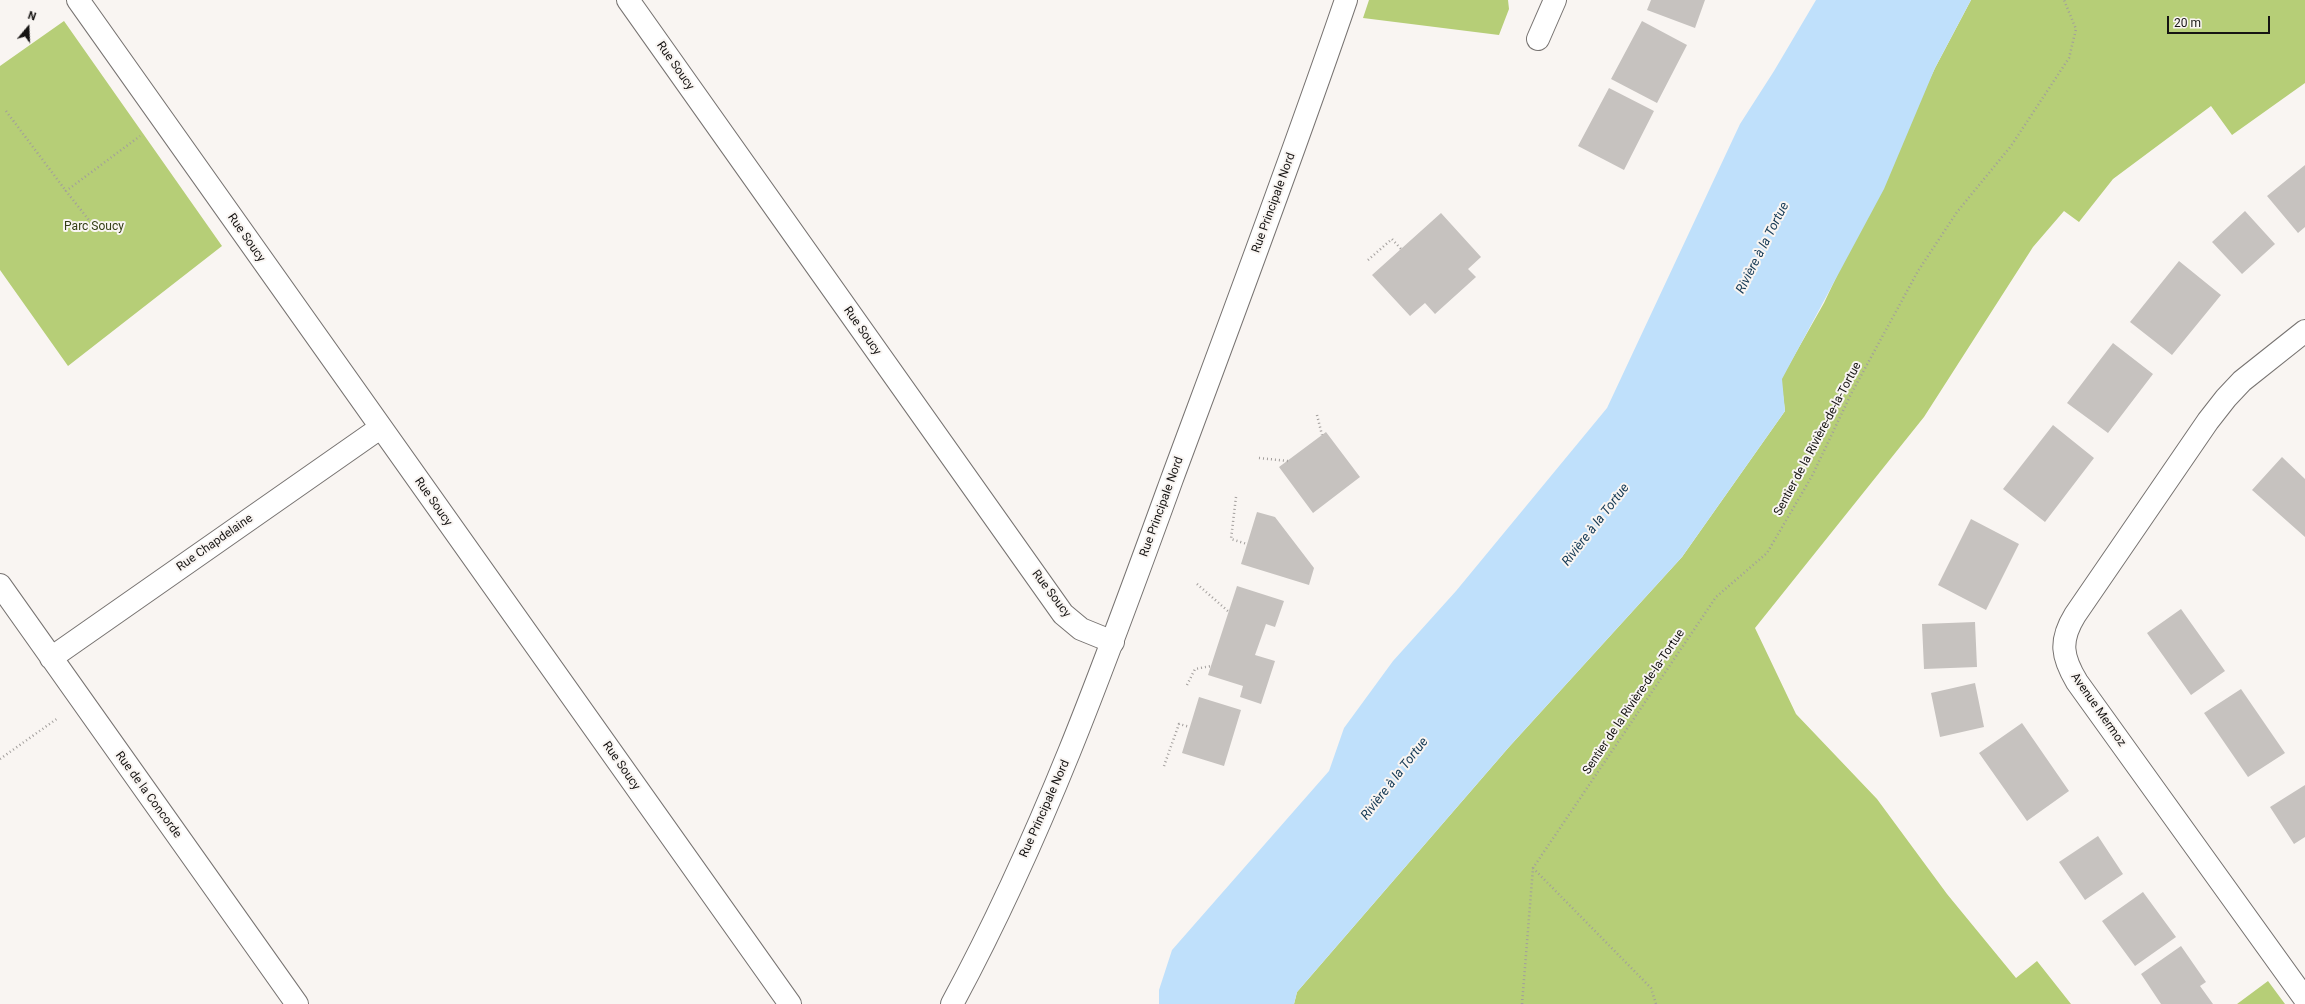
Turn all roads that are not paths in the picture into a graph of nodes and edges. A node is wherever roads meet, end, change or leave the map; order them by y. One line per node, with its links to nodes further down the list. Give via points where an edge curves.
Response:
1 (78, 0): 7 (street, Rue Soucy)
2 (628, 0): 9 (street, Rue Soucy, via 1063,614 1081,629)
3 (1346, 0): 9 (street, Rue Principale Nord, via 1237,308)
4 (1555, 0): 5 (street)
5 (1538, 40)
6 (2305, 331): 11 (street, Avenue Mermoz, via 2242,381 2208,421 2075,615 2066,630 2064,647 2068,666 2077,682)
7 (380, 428): 10 (street, Rue Chapdelaine); 13 (street, Rue Soucy)
8 (0, 585): 10 (street, Rue de la Concorde)
9 (1113, 642): 14 (street, Rue Principale Nord, via 1039,826)
10 (51, 658): 12 (street, Rue de la Concorde)
11 (2305, 999)
12 (297, 1004)
13 (790, 1004)
14 (952, 1004)

